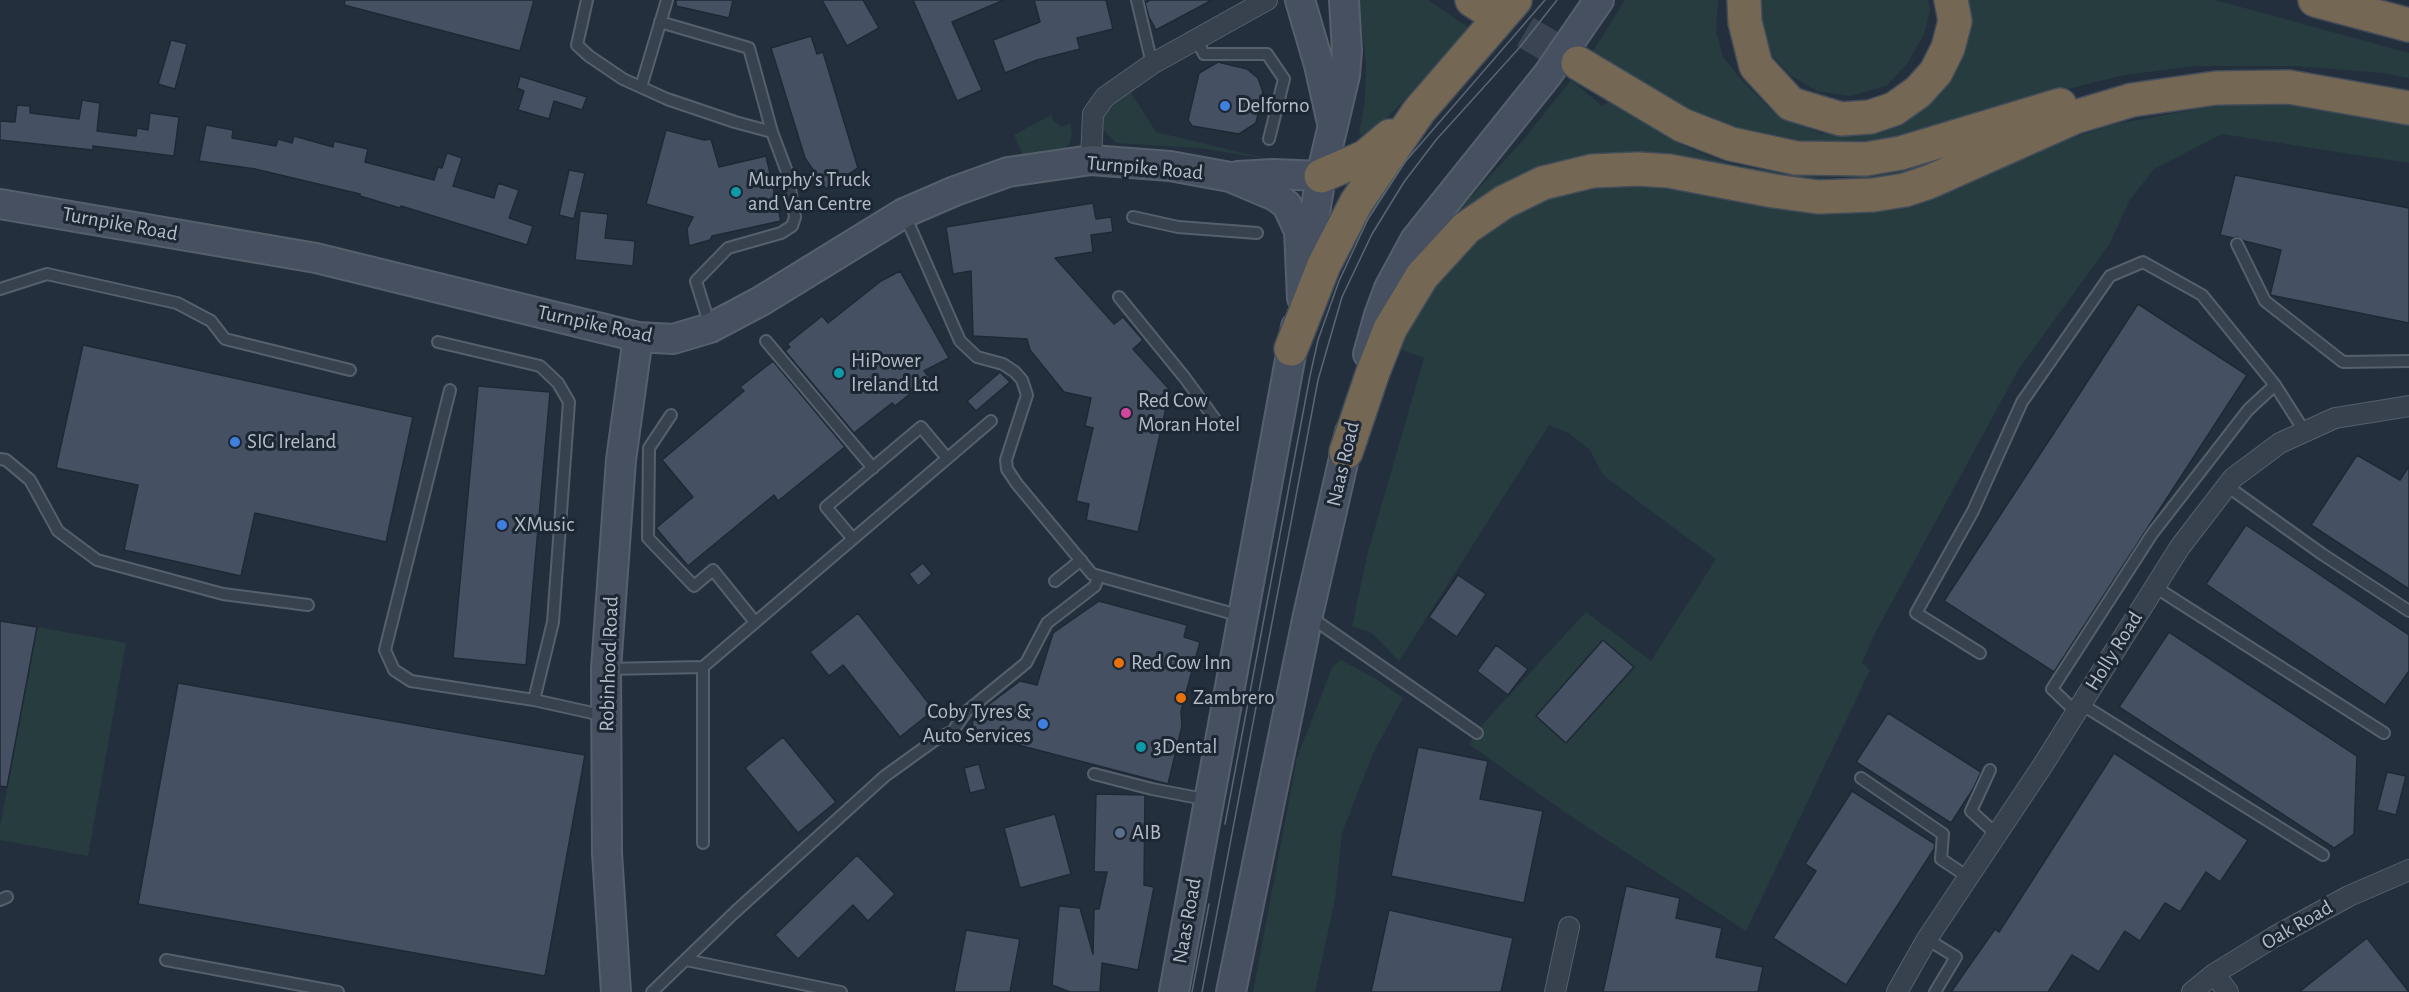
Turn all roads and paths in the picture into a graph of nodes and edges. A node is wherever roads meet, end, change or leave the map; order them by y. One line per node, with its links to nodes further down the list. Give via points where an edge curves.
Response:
1 (587, 0): 17 (lane, via 577,45 623,79)
2 (667, 0): 12 (lane)
3 (1137, 0): 15 (lane)
4 (1266, 0): 14 (street)
5 (1300, 0): 22 (street, via 1319,65)
6 (1344, 0): 22 (street, Naas Road, via 1345,75)
7 (1515, 0): 20 (highway)
8 (1599, 0): 50 (street, Naas Road, via 1548,74 1433,216 1400,266 1379,315)
9 (1744, 0): 10 (highway, via 1756,66 1791,104 1841,119 1870,117 1894,109 1918,92 1936,72 1948,48 1955,21)
10 (1951, 0)
11 (2315, 0): 13 (highway)
12 (660, 22): 17 (lane); 21 (lane, via 749,48)
13 (2409, 25)
14 (1196, 38): 15 (street); 23 (lane, via 1204,54 1267,54 1284,79)
15 (1152, 63): 24 (street, via 1105,97 1093,114)
16 (1578, 63): 18 (highway, via 1682,125 1708,136 1762,152 1825,159 1866,159 1901,153 2086,98 2154,84 2226,76 2314,77)
17 (641, 87): 21 (lane, via 724,119)
18 (2409, 90)
19 (2409, 108): 50 (highway, via 2289,87 2216,88 2132,100 2075,117 1929,182 1873,195 1818,197 1638,169 1592,171 1543,183 1504,202 1466,228 1422,276 1390,329)
20 (1419, 111): 26 (highway, via 1365,157); 40 (highway, via 1339,234)
21 (772, 132): 36 (lane, via 787,172 795,217 792,226 781,233 728,248 696,281)
22 (1331, 133): 25 (street, via 1315,156); 26 (street, Naas Road)
23 (1269, 139)
24 (1091, 160): 27 (street, Turnpike Road, via 1170,166); 29 (street, Turnpike Road, via 1008,172)
25 (1273, 174): 26 (street); 27 (street)
26 (1321, 176): 35 (street, Naas Road)
27 (1230, 177): 35 (street, via 1287,205 1299,231)
28 (0, 204): 37 (street, Turnpike Road, via 316,258)
29 (903, 213): 36 (street, Turnpike Road); 56 (lane, via 960,341 976,357 1003,364 1022,380 1027,395 1008,451 1007,469)
30 (1133, 217): 31 (lane, via 1178,227)
31 (1257, 233)
32 (2237, 244): 41 (lane, via 2265,301 2343,362)
33 (0, 289): 42 (lane, via 47,274 177,303 211,321 225,339)
34 (1119, 297): 48 (lane)
35 (1302, 298): 40 (street, Naas Road)
36 (710, 328): 37 (street, Turnpike Road, via 673,339)
37 (638, 337): 67 (street, Robinhood Road, via 621,460)
38 (766, 341): 53 (lane)
39 (438, 342): 68 (lane, via 540,366 558,383 569,402 553,622)
40 (1291, 349): 63 (street, Naas Road)
41 (2409, 361)
42 (350, 370)
43 (2275, 385): 49 (lane); 65 (lane, via 2202,295 2143,262 2110,276 2022,402 1972,511 1916,613); 69 (lane, via 2248,410 2152,534 2052,689)
44 (450, 390): 68 (lane, via 386,650 394,670 411,681)
45 (2409, 406): 49 (street, Holly Road, via 2335,418)
46 (670, 415): 64 (lane, via 649,448 648,538 694,586 713,570)
47 (991, 421): 51 (lane)
48 (1217, 422)
49 (2305, 432): 54 (street, Holly Road, via 2280,443)
50 (1346, 452): 62 (street, Naas Road)
51 (947, 458): 53 (lane, via 921,427); 55 (lane)
52 (0, 459): 60 (lane, via 30,480 58,531 97,560 224,594)
53 (873, 468): 55 (lane, via 826,507)
54 (2227, 486): 59 (street, Holly Road); 61 (lane)
55 (853, 539): 64 (lane)
56 (1081, 560): 57 (lane); 58 (lane)
57 (1098, 577): 63 (lane); 85 (lane, via 1095,586 1047,623 1026,663 966,712 953,731 885,776)
58 (1055, 581)
59 (2155, 587): 69 (street, Holly Road); 72 (lane)
60 (308, 605)
61 (2409, 611)
62 (1308, 615): 71 (lane); 92 (street, Naas Road)
63 (1242, 617): 76 (street, Naas Road)
64 (755, 622): 66 (lane)
65 (1980, 653)
66 (703, 667): 67 (lane); 78 (lane)
67 (606, 669): 70 (street, Robinhood Road)
68 (534, 700): 70 (lane)
69 (2078, 708): 77 (street, Holly Road); 79 (lane)
70 (606, 716): 88 (street, Robinhood Road, via 607,853)
71 (1477, 733)
72 (2384, 733)
73 (1990, 770): 77 (lane, via 1971,811)
74 (1094, 774): 76 (lane)
75 (1861, 778): 81 (lane, via 1943,834 1941,859)
76 (1209, 800): 91 (street, Naas Road)
77 (1996, 834): 81 (street, Holly Road)
78 (704, 843)
79 (2323, 855)
80 (2409, 870): 86 (street, Oak Road, via 2349,896)
81 (1968, 876): 83 (street, Holly Road)
82 (1569, 927): 93 (street)
83 (1926, 939): 94 (street, Holly Road); 95 (lane, via 1956,957)
84 (166, 960): 87 (lane)
85 (686, 960): 89 (lane); 90 (lane)
86 (2214, 974): 96 (street, Oak Road); 97 (street)
87 (338, 992)
88 (616, 992)
89 (652, 992)
90 (841, 992)
91 (1174, 992)
92 (1231, 992)
93 (1555, 992)
94 (1897, 992)
95 (1935, 992)
96 (2192, 992)
97 (2228, 992)

